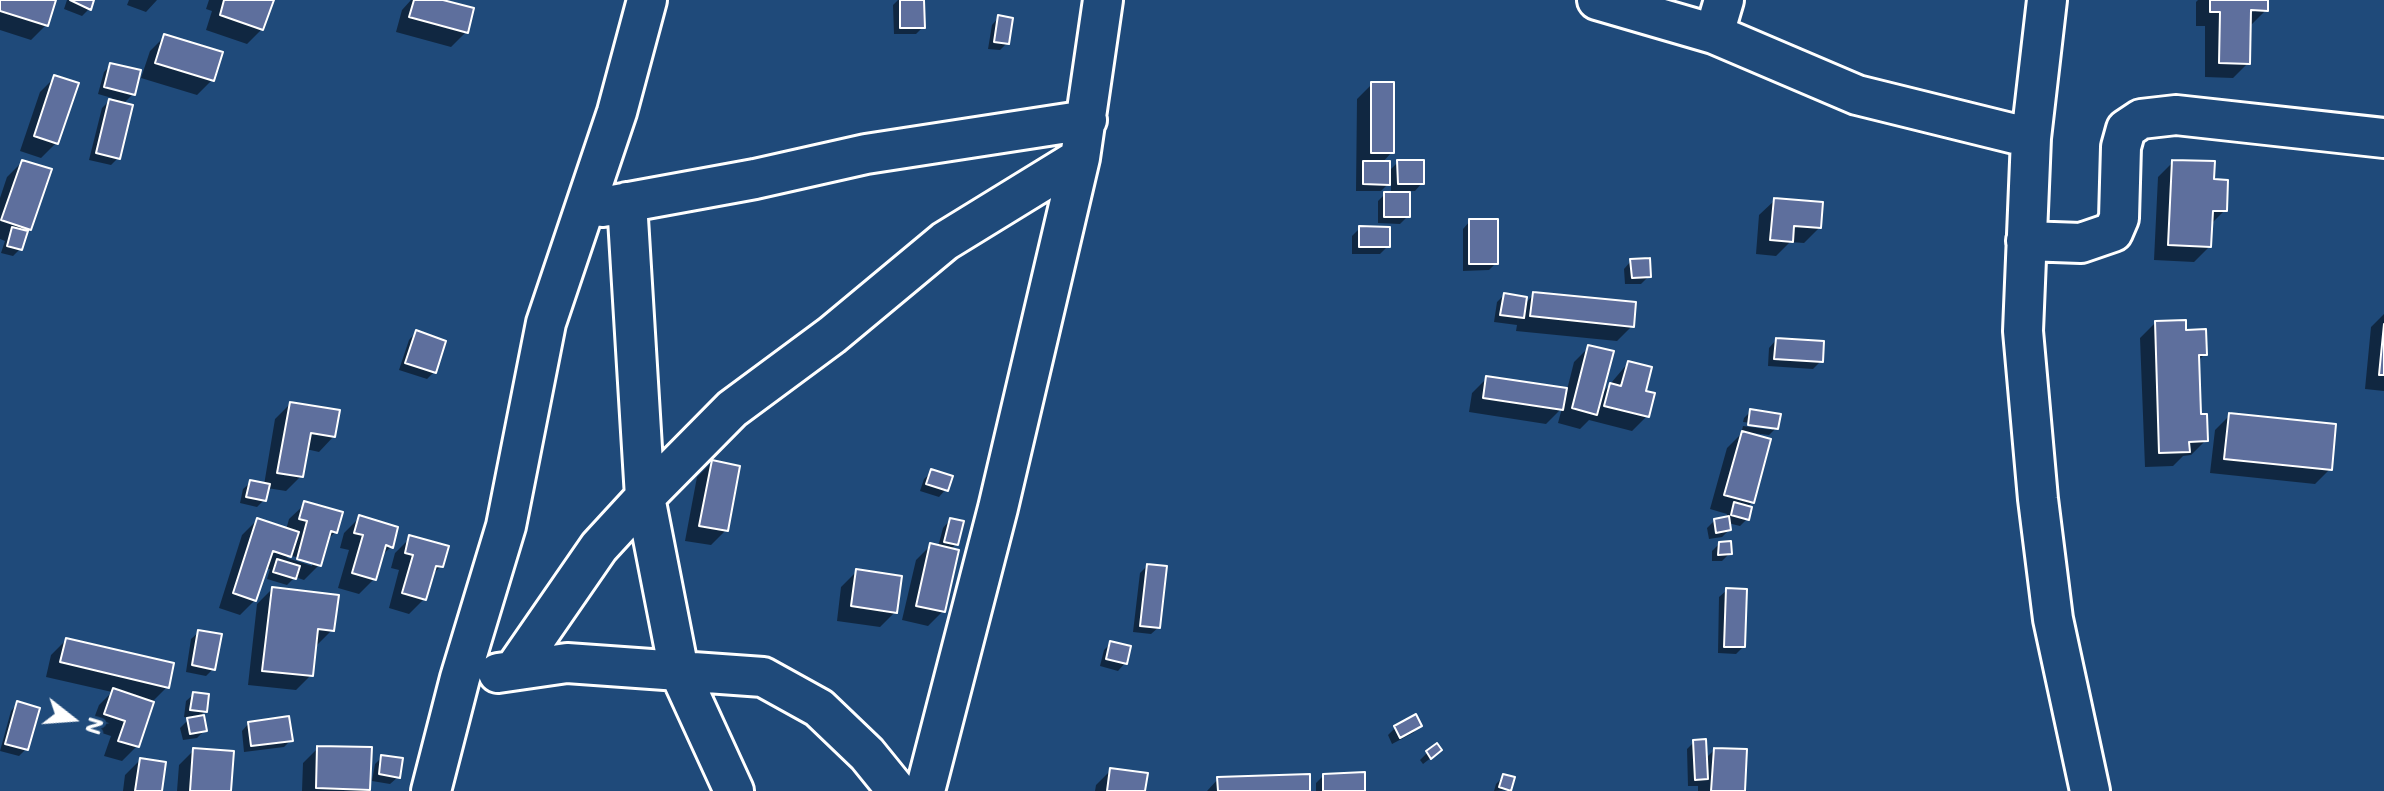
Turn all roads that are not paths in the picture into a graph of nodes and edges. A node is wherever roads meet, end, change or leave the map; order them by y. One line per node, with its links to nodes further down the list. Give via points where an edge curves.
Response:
1 (647, 0): 11 (street)
2 (1103, 0): 6 (street)
3 (1597, 0): 5 (street)
4 (2047, 0): 7 (street)
5 (1719, 17): 7 (street, via 1857,95)
6 (1087, 120): 9 (street); 10 (street, via 866,154)
7 (2031, 138): 12 (street)
8 (2384, 138): 12 (street, via 2176,115 2141,119 2126,129 2121,147 2119,218 2113,232 2081,243)
9 (1080, 158): 13 (street, via 945,241 732,409); 20 (street)
10 (627, 202): 11 (street); 13 (street)
11 (584, 211): 16 (street, via 546,323 506,526)
12 (2026, 241): 21 (street, via 2023,331 2038,499 2053,619)
13 (645, 497): 14 (street, via 599,547); 15 (street)
14 (514, 670): 15 (street, via 567,663); 16 (street)
15 (679, 671): 18 (street); 19 (street, via 763,677 819,708)
16 (460, 678): 17 (street)
17 (431, 791)
18 (734, 791)
19 (897, 791)
20 (925, 791)
21 (2090, 791)

